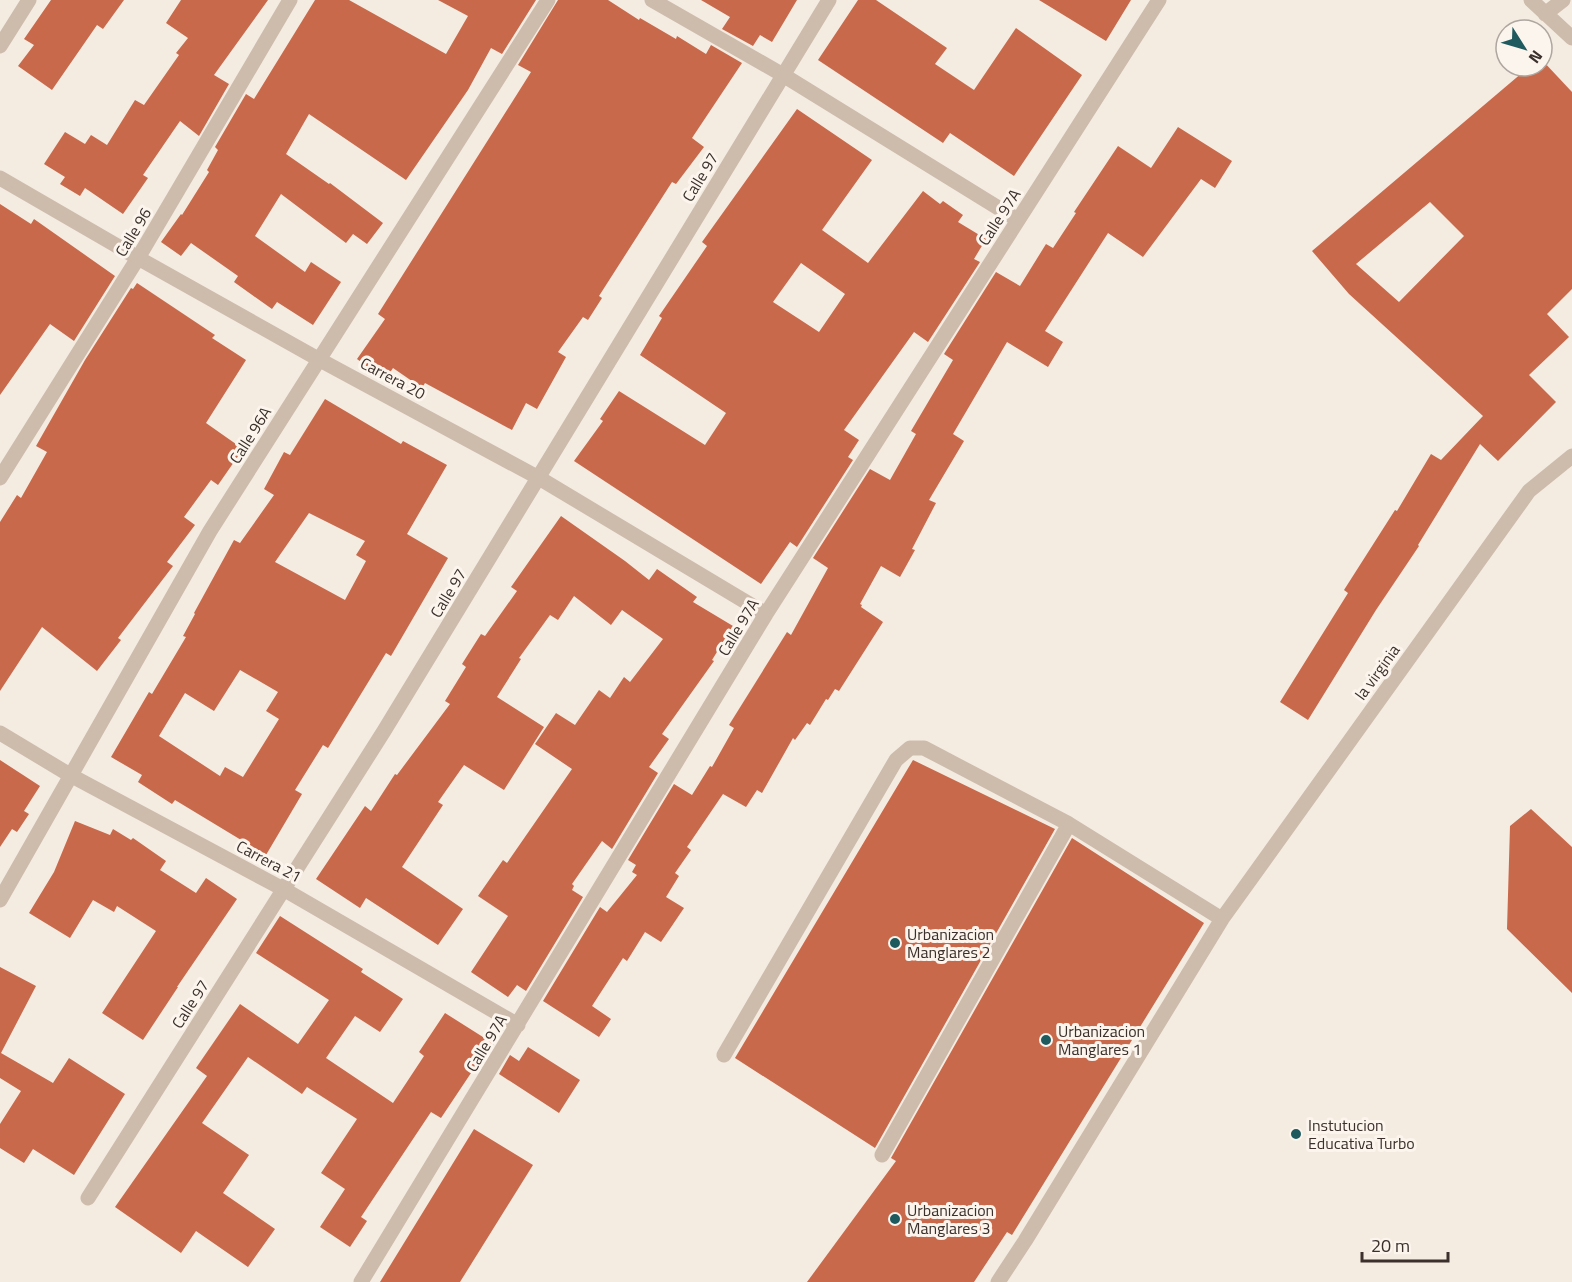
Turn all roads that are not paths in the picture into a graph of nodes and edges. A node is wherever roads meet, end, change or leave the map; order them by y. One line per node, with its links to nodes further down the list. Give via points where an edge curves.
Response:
1 (29, 0): 11 (street)
2 (290, 0): 15 (street, Calle 96)
3 (548, 0): 16 (street, Calle 96A)
4 (652, 0): 12 (street)
5 (829, 0): 12 (street, Calle 97)
6 (1159, 0): 14 (street, Calle 97A)
7 (1531, 0): 9 (street)
8 (1563, 0): 9 (street)
9 (1545, 14): 10 (street)
10 (1572, 38)
11 (0, 46)
12 (783, 75): 14 (street); 19 (street, Calle 97)
13 (0, 178): 15 (street, Carrera 20)
14 (1018, 220): 20 (street, Calle 97A)
15 (138, 258): 16 (street, Carrera 20); 18 (street, Calle 96)
16 (320, 360): 19 (street, Carrera 20); 22 (street, Calle 96A, via 210,531)
17 (1572, 456): 26 (street, la virginia, via 1529,491)
18 (0, 478)
19 (539, 478): 20 (street, Carrera 20); 24 (street, Calle 97)
20 (766, 614): 27 (street, Calle 97A)
21 (0, 733): 22 (street, Carrera 21)
22 (70, 775): 24 (street, Carrera 21); 25 (street, Calle 96A)
23 (1070, 824): 26 (street); 28 (street, via 924,748 910,748 896,760); 29 (street)
24 (285, 890): 27 (street, Carrera 21); 30 (street, Calle 97)
25 (0, 900)
26 (1222, 919): 32 (street, la virginia)
27 (518, 1025): 31 (street, Calle 97A)
28 (724, 1055)
29 (882, 1155)
30 (88, 1198)
31 (362, 1282)
32 (998, 1282)

